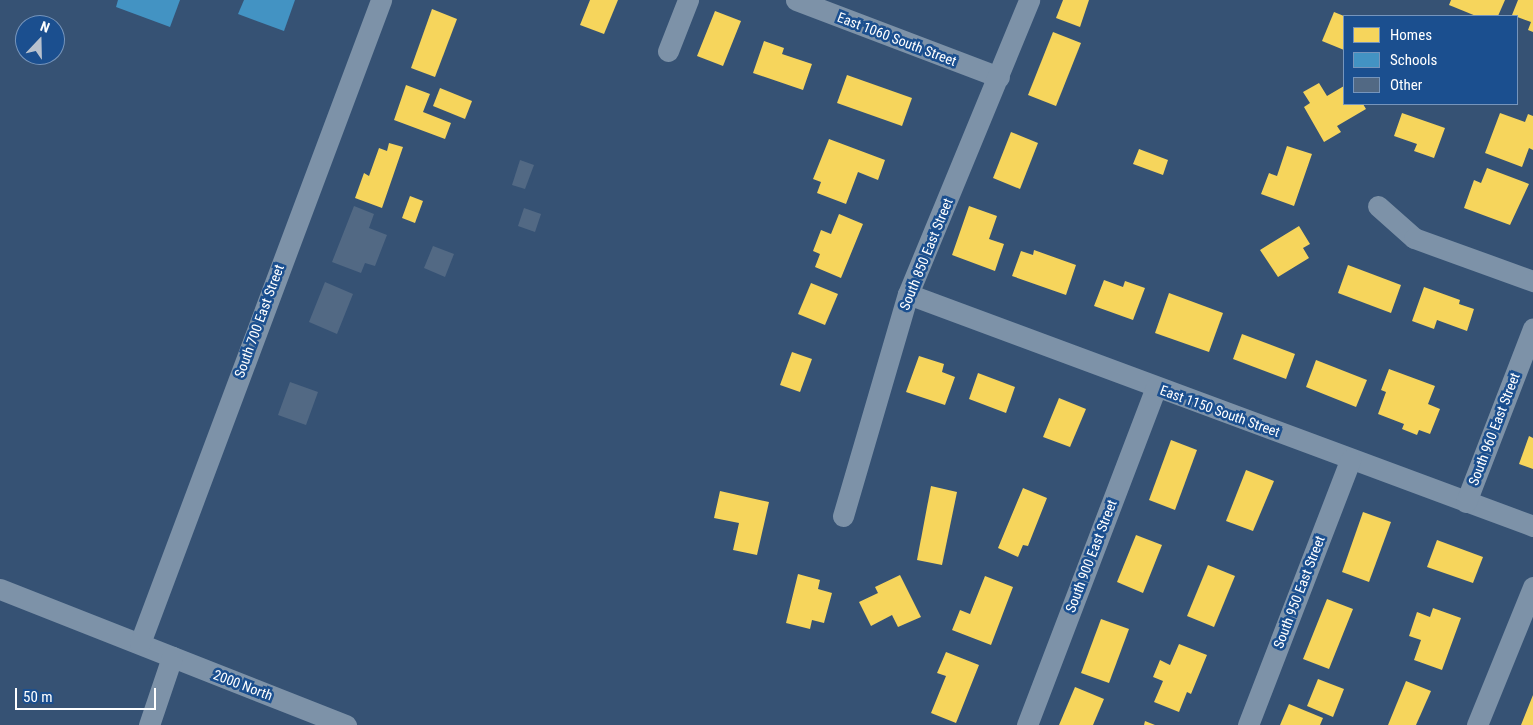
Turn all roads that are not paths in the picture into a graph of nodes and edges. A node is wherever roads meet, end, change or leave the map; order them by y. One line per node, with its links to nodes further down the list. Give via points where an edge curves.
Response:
1 (380, 0): 18 (street, South 700 East Street)
2 (688, 0): 5 (street)
3 (796, 0): 6 (street, East 1060 South Street)
4 (1029, 0): 6 (street, South 850 East Street)
5 (668, 51)
6 (999, 77): 9 (street, South 850 East Street)
7 (1378, 206): 8 (street, via 1414,238)
8 (1533, 281)
9 (908, 294): 11 (street, East 1150 South Street); 14 (street, South 850 East Street)
10 (1533, 328): 13 (street, South 960 East Street)
11 (1156, 387): 12 (street, East 1150 South Street); 22 (street, South 900 East Street)
12 (1350, 460): 13 (street, East 1150 South Street); 23 (street, South 950 East Street)
13 (1466, 502): 15 (street, East 1150 South Street)
14 (843, 516)
15 (1533, 526)
16 (1533, 587): 24 (street)
17 (0, 589): 18 (street, 2000 North)
18 (140, 643): 19 (street, 2000 North)
19 (172, 657): 20 (street); 21 (street, 2000 North)
20 (149, 725)
21 (346, 725)
22 (1027, 725)
23 (1248, 725)
24 (1477, 725)

